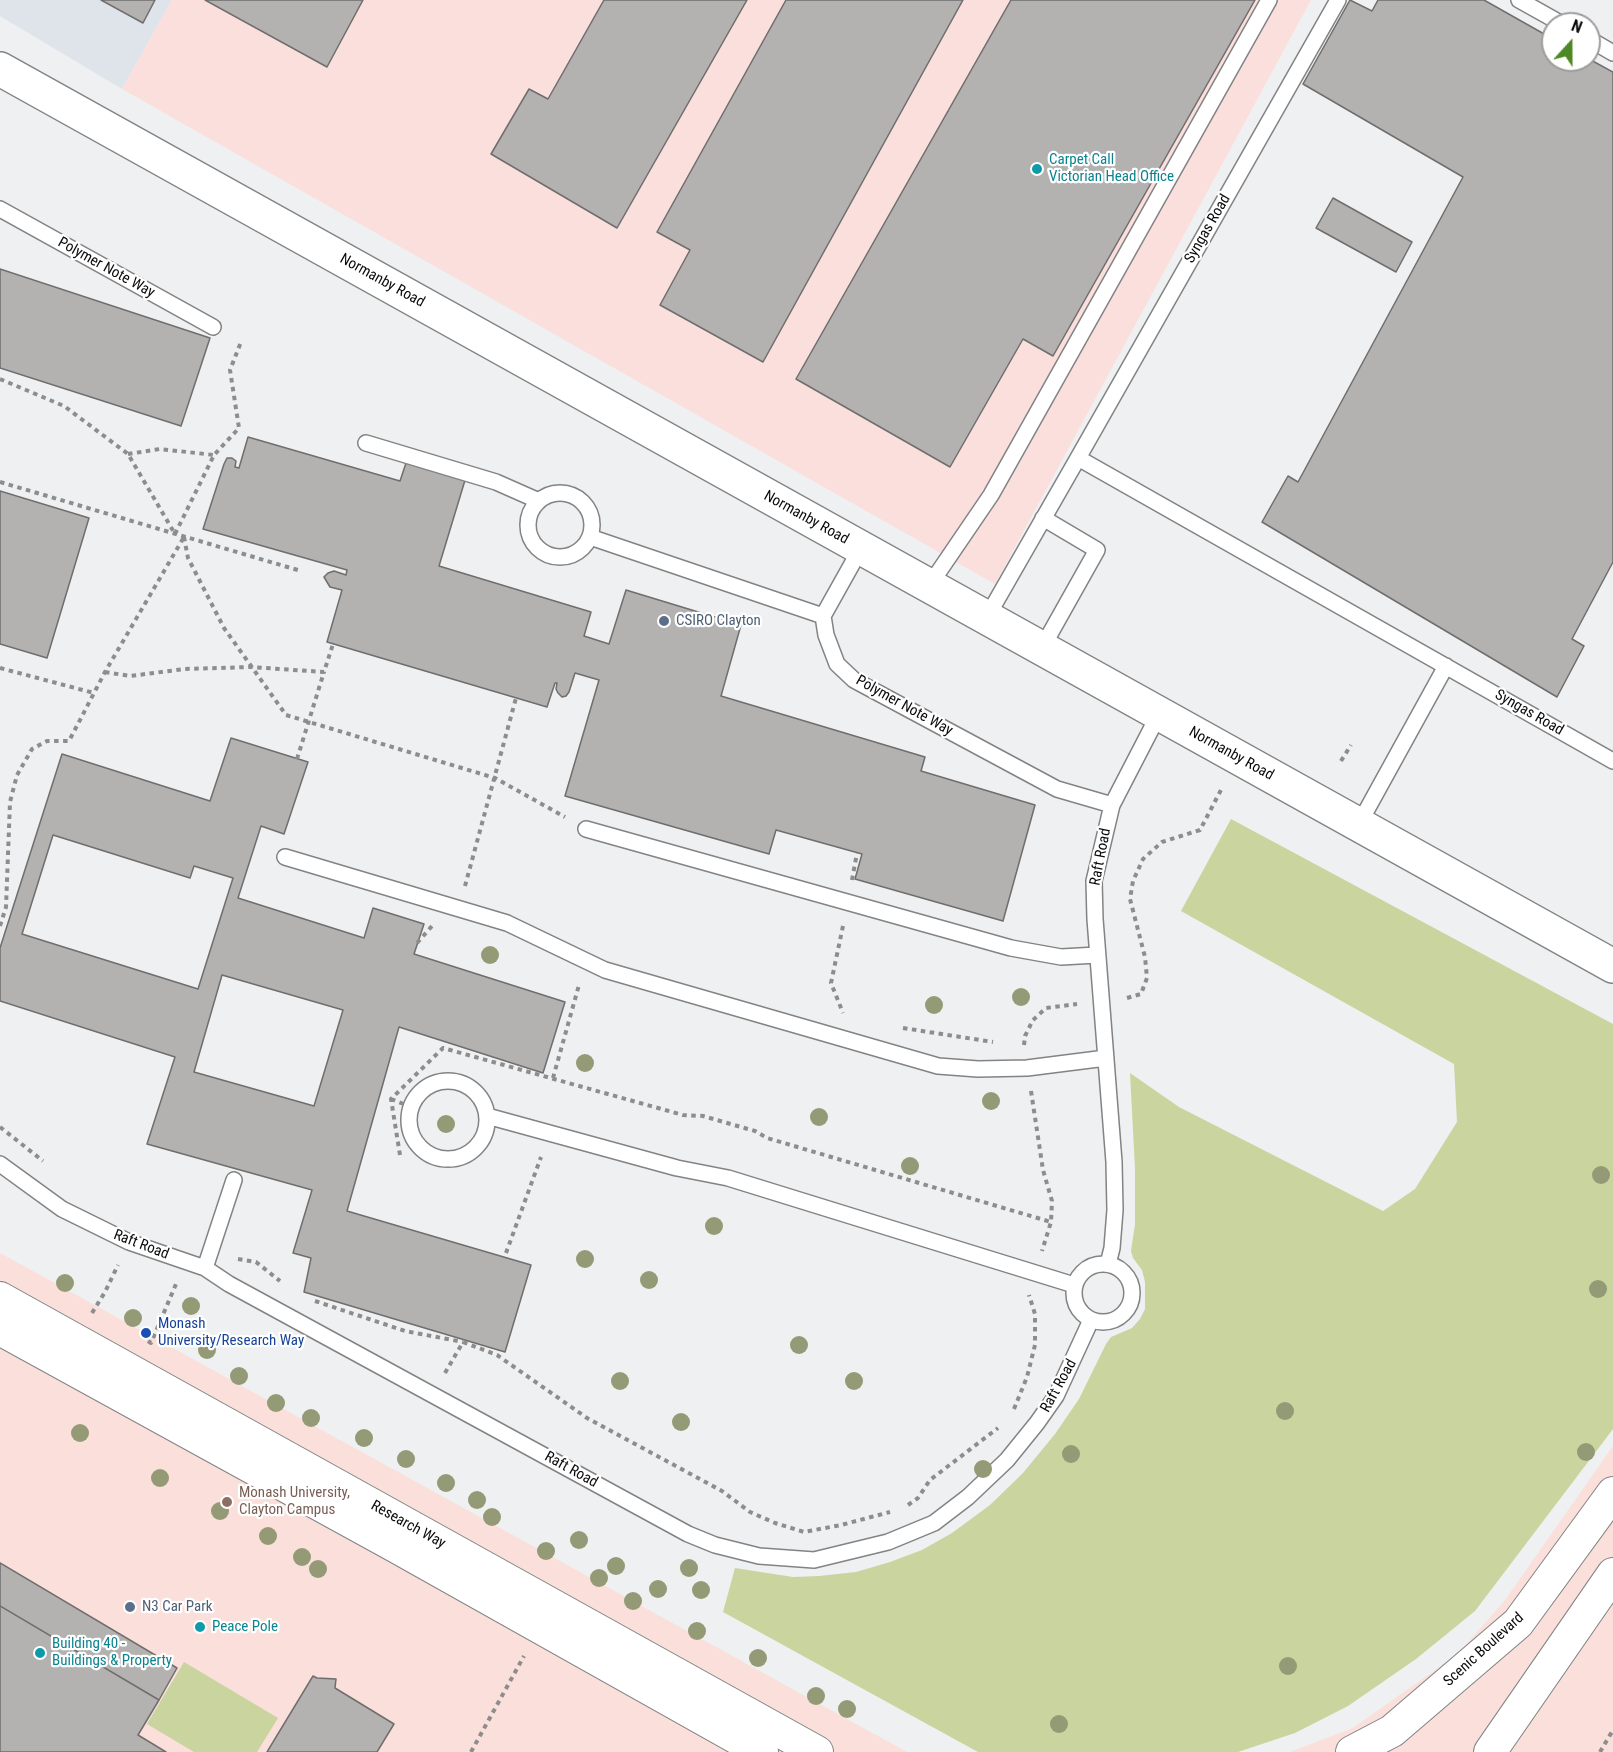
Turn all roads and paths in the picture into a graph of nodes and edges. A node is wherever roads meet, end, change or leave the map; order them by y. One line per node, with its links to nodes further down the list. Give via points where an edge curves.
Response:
1 (1269, 0): 22 (lane, via 991,495)
2 (1338, 0): 13 (lane, Syngas Road)
3 (1519, 0): 4 (lane)
4 (1541, 12)
5 (0, 69): 20 (street, Normanby Road)
6 (0, 209): 7 (lane, Polymer Note Way)
7 (213, 327)
8 (241, 342): 12 (path, via 230,370 239,428)
9 (0, 379): 11 (path, via 64,406)
10 (366, 443): 15 (lane, via 496,482)
11 (128, 454): 12 (path, via 160,449); 17 (path)
12 (214, 455): 17 (path)
13 (1078, 458): 16 (lane, Syngas Road); 27 (lane, Syngas Road)
14 (0, 482): 17 (path)
15 (539, 501): 19 (lane, via 559,493 580,500 591,518); 19 (lane, via 528,520 530,536 544,552 565,557 576,553)
16 (1043, 518): 24 (lane, Syngas Road); 26 (lane, via 1097,550)
17 (175, 534): 18 (path)
18 (184, 537): 21 (path); 28 (path, via 188,558 224,628); 30 (path)
19 (590, 537): 23 (lane)
20 (861, 548): 22 (street, Normanby Road); 23 (lane)
21 (301, 571)
22 (929, 586): 24 (street, Normanby Road)
23 (823, 616): 41 (lane, Polymer Note Way, via 837,664 854,680 1057,789)
24 (987, 617): 26 (street, Normanby Road)
25 (333, 644): 31 (path)
26 (1042, 648): 34 (street, Normanby Road)
27 (1446, 666): 39 (lane, Syngas Road); 42 (lane)
28 (252, 667): 30 (path, via 129,676); 31 (path); 35 (path, via 286,715)
29 (0, 668): 32 (path)
30 (105, 672): 32 (path)
31 (324, 672): 35 (path)
32 (94, 693): 46 (path, via 69,741 47,741 32,749 16,775)
33 (516, 698): 40 (path)
34 (1159, 714): 41 (lane, Raft Road); 42 (street, Normanby Road)
35 (308, 723): 37 (path); 40 (path)
36 (1351, 745): 38 (path)
37 (297, 759)
38 (1341, 761)
39 (1613, 761)
40 (495, 778): 43 (path); 48 (path, via 464,890)
41 (1112, 805): 51 (lane, Raft Road, via 1094,881)
42 (1359, 824): 53 (street, Normanby Road)
43 (586, 829): 47 (lane)
44 (857, 853): 47 (path)
45 (285, 857): 48 (lane)
46 (2, 889): 49 (path, via 6,906)
47 (848, 903): 51 (lane, via 1011,948 1061,957); 54 (path, via 831,983)
48 (450, 906): 50 (path); 52 (lane, via 507,923)
49 (0, 926)
50 (417, 943)
51 (1097, 955): 59 (lane, Raft Road)
52 (586, 962): 59 (lane, via 938,1066 1028,1068); 60 (path)
53 (1613, 966)
54 (844, 1014)
55 (900, 1027): 56 (path)
56 (1001, 1043)
57 (1012, 1045): 58 (path)
58 (1024, 1047)
59 (1106, 1058): 74 (lane, Raft Road, via 1115,1210)
60 (553, 1078): 61 (path, via 443,1048); 70 (path, via 755,1131 767,1138)
61 (391, 1099): 62 (path); 66 (path)
62 (411, 1107): 63 (lane, via 428,1086 453,1081 477,1094); 63 (lane, via 411,1133 428,1153 441,1158 458,1158 471,1152 486,1130)
63 (487, 1116): 65 (lane)
64 (0, 1127): 67 (path)
65 (550, 1134): 71 (path); 76 (lane, via 728,1178)
66 (400, 1155)
67 (44, 1162)
68 (0, 1164): 73 (lane, Raft Road, via 62,1209 129,1242)
69 (234, 1180): 72 (lane)
70 (1051, 1222)
71 (506, 1253)
72 (210, 1254): 75 (lane); 77 (path, via 256,1262)
73 (185, 1261): 75 (lane, Raft Road); 84 (path, via 151,1343)
74 (1108, 1264): 76 (lane, via 1091,1266 1077,1277); 82 (lane, via 1118,1267 1130,1281 1131,1301 1120,1317 1111,1321)
75 (204, 1268): 82 (lane, Raft Road, via 688,1534 759,1556 814,1560 888,1542 934,1522 968,1497 1007,1460 1056,1396)
76 (1074, 1285): 82 (lane, via 1074,1302)
77 (289, 1288)
78 (0, 1298): 87 (street, Research Way)
79 (308, 1298): 85 (path, via 405,1331)
80 (93, 1312): 81 (path)
81 (103, 1317)
82 (1091, 1320)
83 (0, 1329): 87 (street, Research Way)
84 (141, 1338)
85 (463, 1342)
86 (1613, 1493): 95 (street, Scenic Boulevard, via 1518,1623 1392,1731)
87 (400, 1535): 89 (street, Research Way)
88 (1613, 1574): 96 (street)
89 (588, 1640): 93 (street, Research Way); 94 (street, Research Way)
90 (525, 1655): 92 (path)
91 (1613, 1730): 97 (path)
92 (471, 1752)
93 (762, 1752)
94 (817, 1752)
95 (1352, 1752)
96 (1490, 1752)
97 (1600, 1752)

